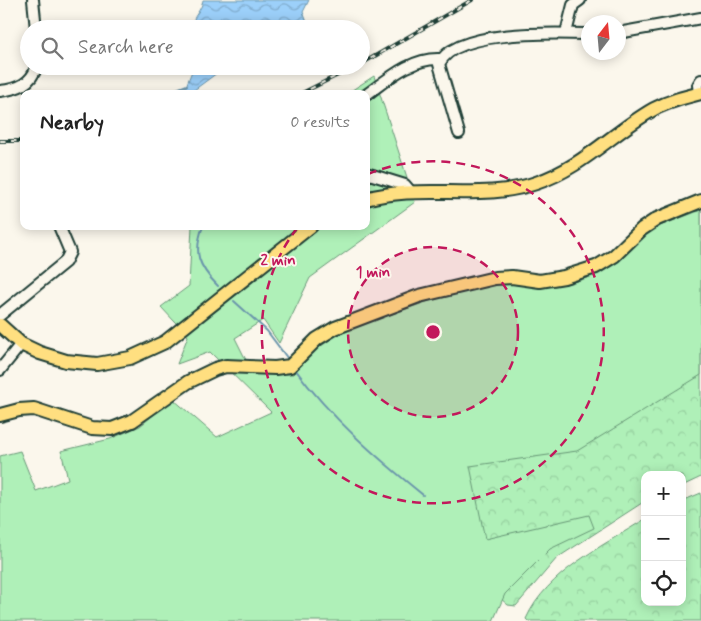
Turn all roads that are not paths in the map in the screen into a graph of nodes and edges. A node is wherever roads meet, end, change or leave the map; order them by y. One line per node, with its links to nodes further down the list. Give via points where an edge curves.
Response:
1 (33, 0): 4 (street)
2 (580, 0): 6 (street, via 573,5)
3 (701, 18): 5 (street)
4 (35, 20)
5 (626, 32)
6 (566, 34): 7 (street); 8 (street, via 499,36 462,47)
7 (581, 34)
8 (441, 59): 12 (street, via 403,68); 14 (street, via 439,64)
9 (33, 75): 11 (street, via 31,81 22,86)
10 (701, 80): 13 (street, via 698,85)
11 (0, 91)
12 (370, 92)
13 (700, 93): 16 (main road, via 656,108 587,158 538,182 499,191)
14 (459, 133)
15 (370, 174): 16 (street, via 405,185)
16 (411, 192): 17 (main road)
17 (370, 198)
18 (701, 201): 25 (main road, via 657,219 596,267 564,277 540,280 495,278 419,296 335,328 317,339 290,366 226,366 215,369 188,382 138,417 112,429 92,428 34,409)
19 (61, 230): 21 (street, via 70,252 65,262)
20 (306, 230): 23 (main road, via 165,342 144,353 114,362 81,364 52,358)
21 (0, 315)
22 (0, 325): 23 (main road)
23 (21, 344): 24 (street)
24 (0, 370)
25 (0, 416)

